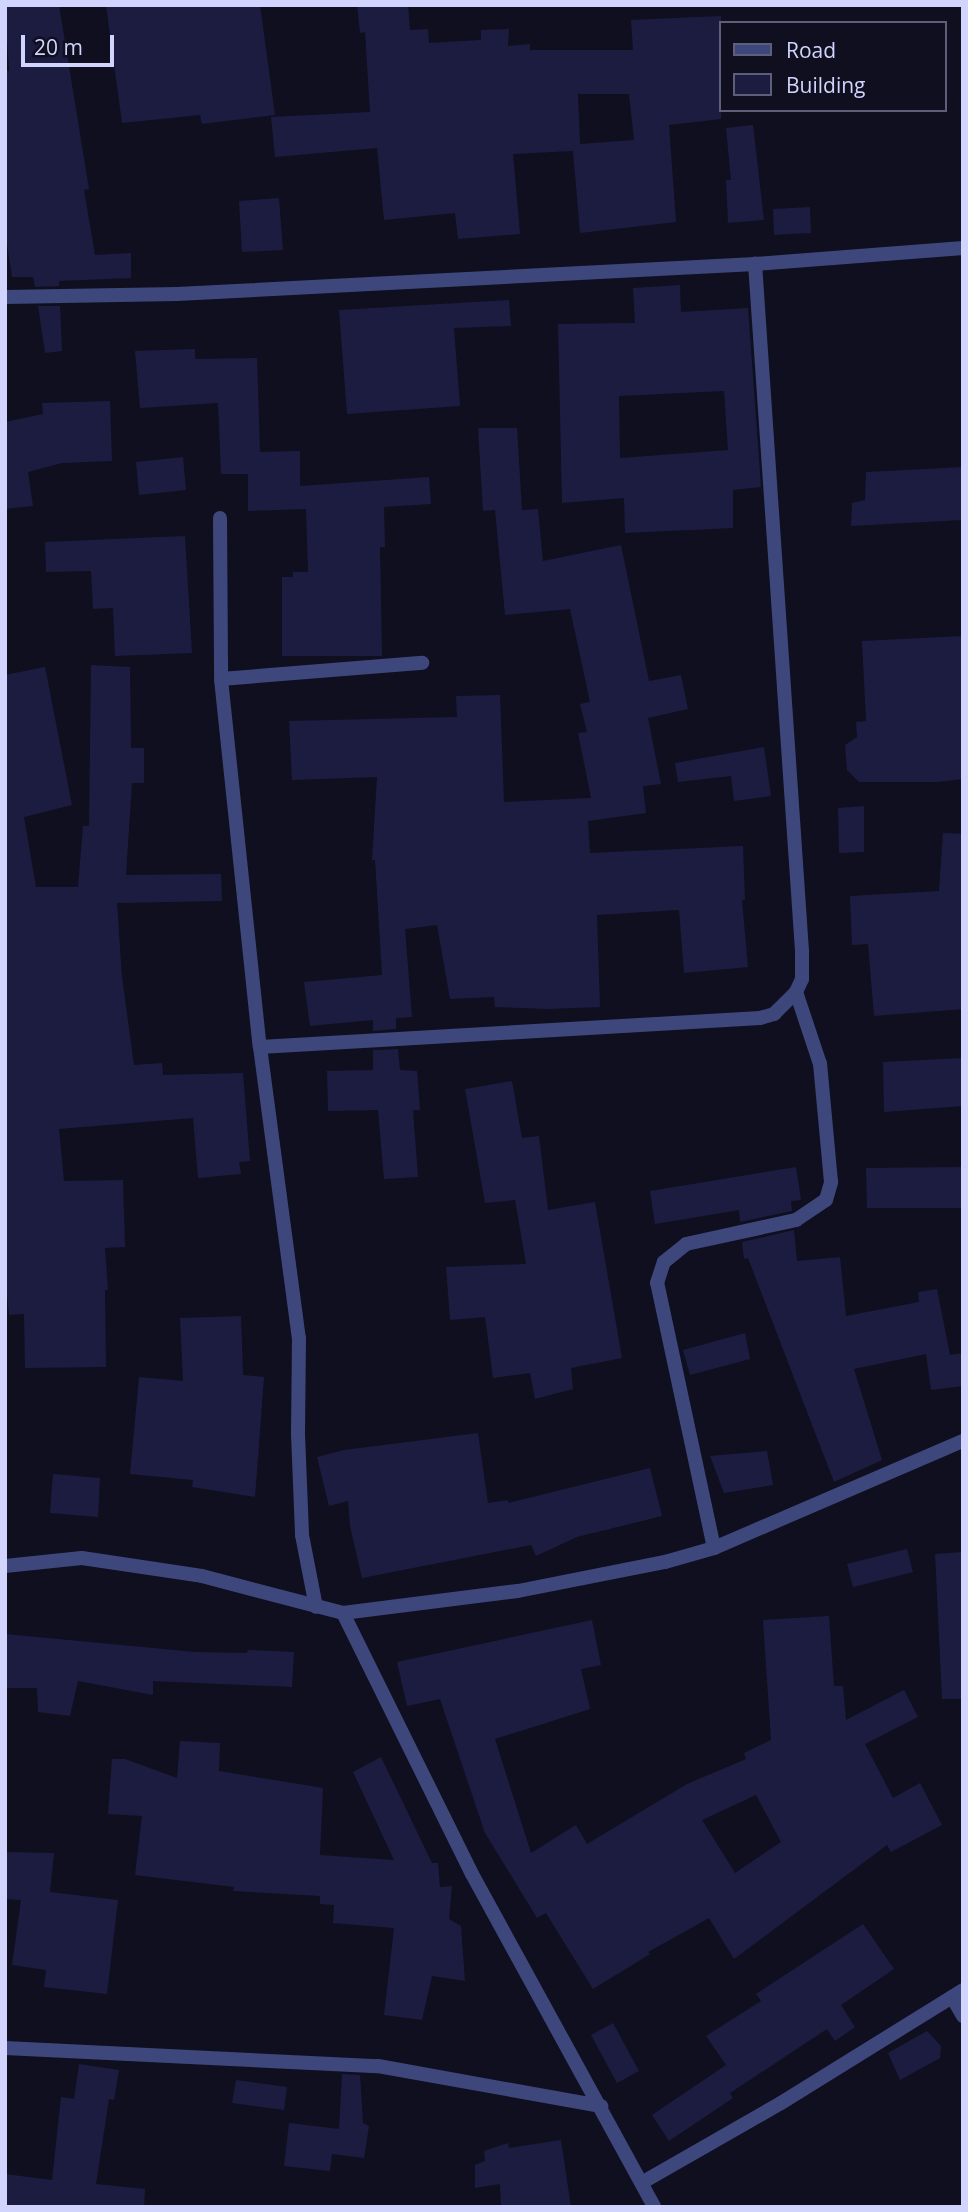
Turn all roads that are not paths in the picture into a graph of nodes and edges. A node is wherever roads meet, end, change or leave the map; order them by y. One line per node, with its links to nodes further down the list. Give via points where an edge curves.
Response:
1 (963, 248): 2 (street)
2 (755, 264): 3 (street, via 177,294); 7 (street, via 802,951 802,979)
3 (5, 297)
4 (220, 518): 6 (street)
5 (422, 663): 6 (street)
6 (221, 679): 8 (street)
7 (796, 992): 8 (street, via 775,1014 760,1018); 10 (street, via 820,1064 831,1182 826,1200 796,1220 686,1244 664,1262 657,1283)
8 (260, 1047): 12 (street, via 299,1338 302,1535)
9 (963, 1441): 10 (street)
10 (714, 1548): 13 (street, via 518,1591)
11 (5, 1566): 12 (street, via 82,1558 202,1576)
12 (316, 1607): 13 (street)
13 (343, 1613): 17 (street, via 472,1874)
14 (957, 1993): 15 (street); 18 (street)
15 (963, 2017)
16 (5, 2048): 17 (street, via 378,2066)
17 (601, 2106): 18 (street)
18 (643, 2182): 19 (street)
19 (654, 2207)

